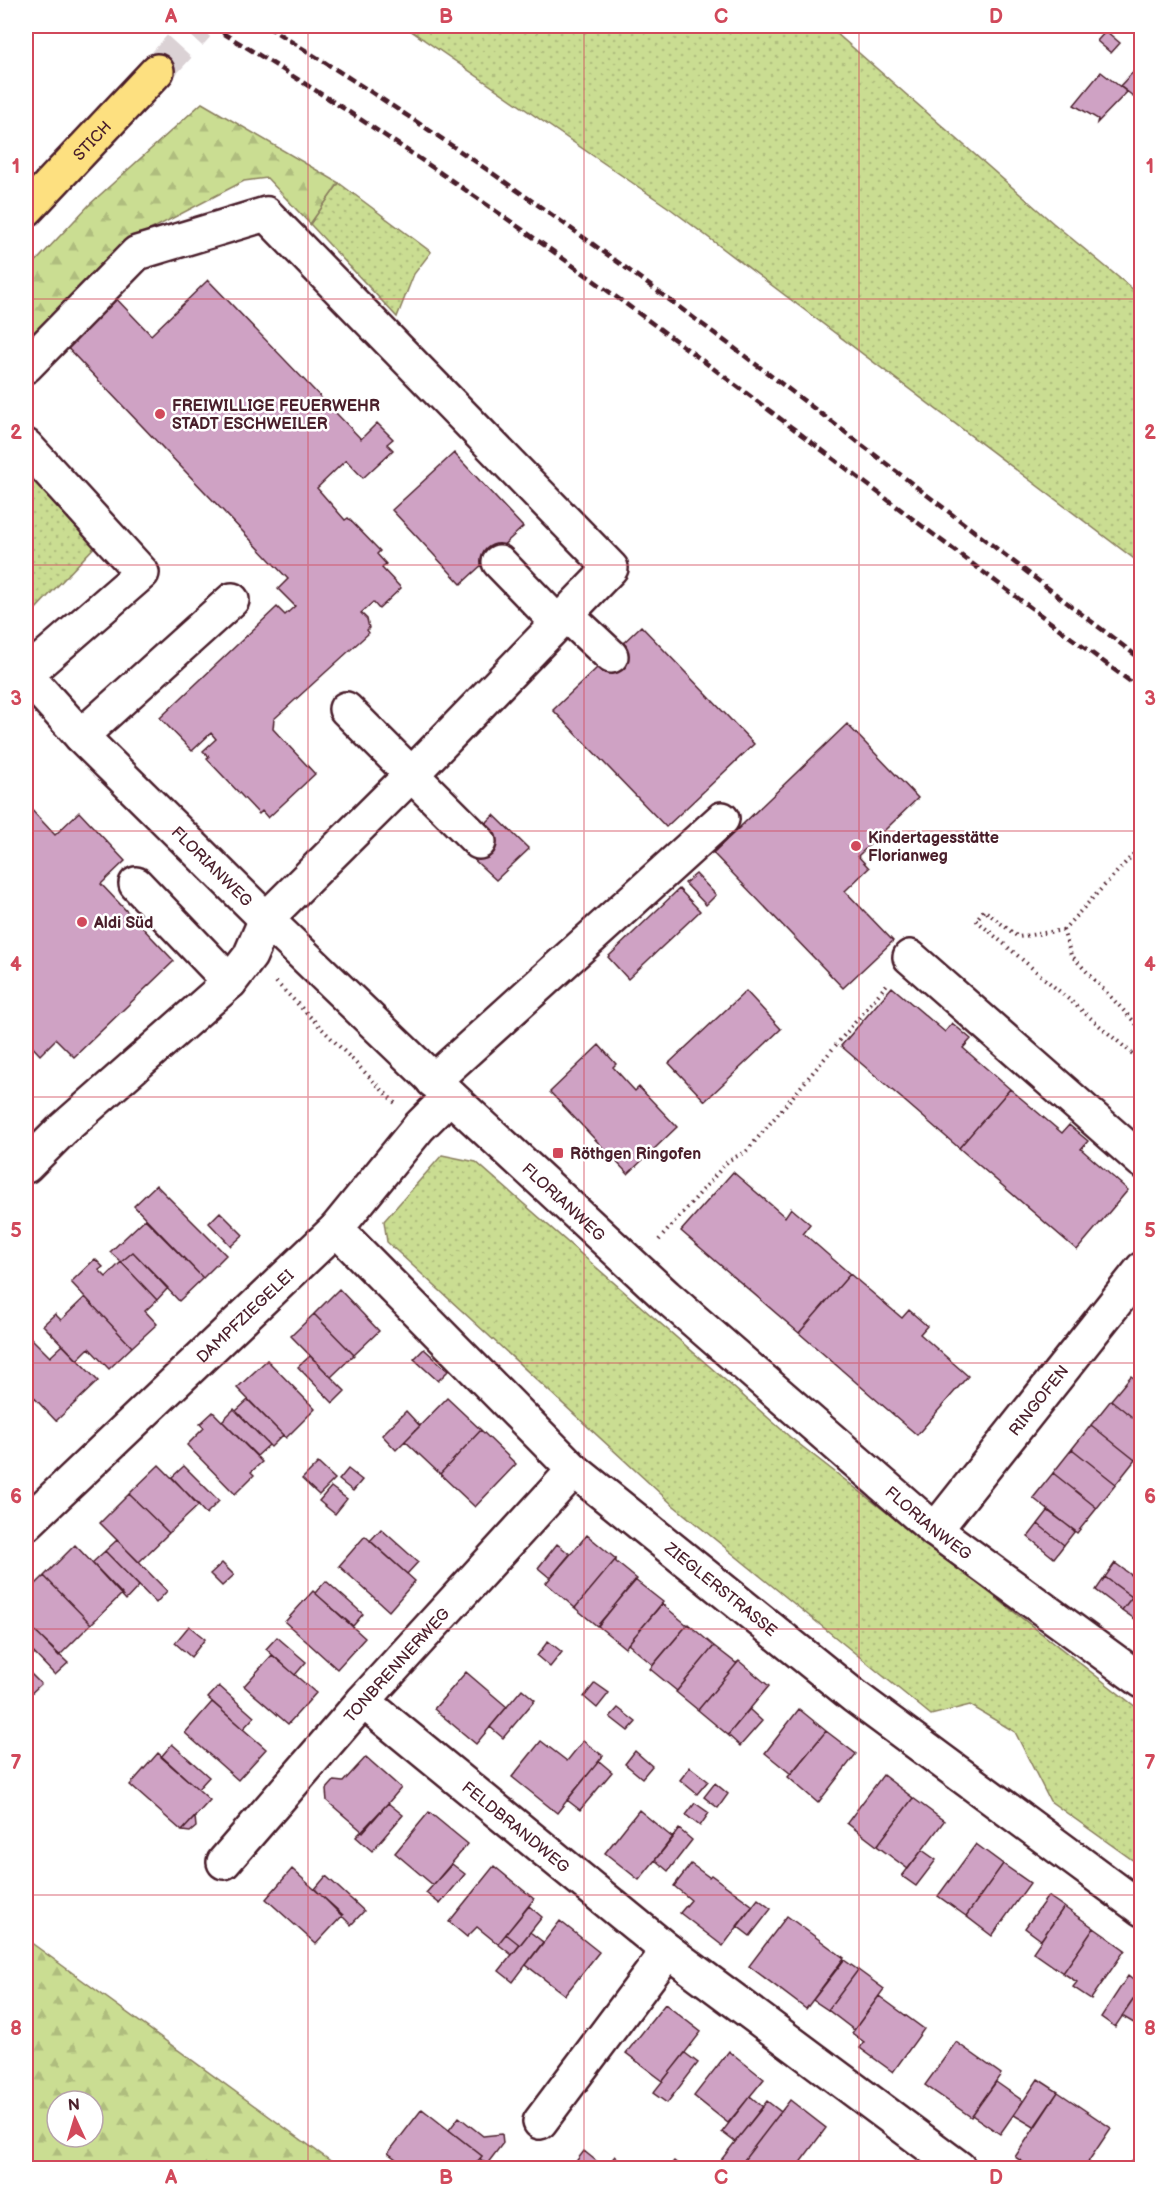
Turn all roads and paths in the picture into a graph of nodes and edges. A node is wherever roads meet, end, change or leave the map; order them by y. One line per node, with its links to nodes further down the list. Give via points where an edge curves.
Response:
1 (157, 71): 2 (main road, STICH)
2 (26, 210)
3 (26, 366): 7 (street, via 137,253 266,214 611,568)
4 (26, 446): 9 (street, via 142,573)
5 (500, 562): 7 (street)
6 (232, 600): 11 (street)
7 (562, 619): 8 (street); 12 (street)
8 (610, 656)
9 (26, 675): 11 (street, FLORIANWEG)
10 (346, 709): 12 (street)
11 (81, 736): 17 (street, FLORIANWEG)
12 (411, 775): 14 (street); 17 (street)
13 (722, 819): 24 (street, DAMPFZIEGELEI)
14 (478, 842)
15 (1142, 844): 18 (path)
16 (135, 884): 21 (street)
17 (266, 919): 19 (street); 24 (street, FLORIANWEG)
18 (1063, 930): 22 (path, via 1071,955); 23 (path, via 1018,937 984,910 976,920)
19 (250, 956): 21 (street); 25 (path)
20 (910, 957): 26 (street); 29 (path, via 746,1152 729,1160)
21 (230, 982): 27 (street)
22 (1142, 1030)
23 (1142, 1062)
24 (442, 1088): 25 (street, DAMPFZIEGELEI); 29 (street, FLORIANWEG)
25 (419, 1127): 28 (street, DAMPFZIEGELEI)
26 (1142, 1161)
27 (26, 1166)
28 (336, 1229): 31 (street, ZIEGLERSTRASSE); 32 (street, DAMPFZIEGELEI)
29 (634, 1268): 33 (street, FLORIANWEG)
30 (1142, 1269): 33 (street, RINGOFEN)
31 (574, 1470): 35 (street, TONBRENNERWEG); 37 (street, ZIEGLERSTRASSE, via 854,1696)
32 (26, 1524)
33 (935, 1530): 34 (street, FLORIANWEG)
34 (1142, 1681)
35 (363, 1701): 36 (street, TONBRENNERWEG); 38 (street, FELDBRANDWEG)
36 (224, 1862)
37 (1142, 1909)
38 (668, 1951): 39 (street); 40 (street, FELDBRANDWEG)
39 (540, 2122)
40 (959, 2169)

